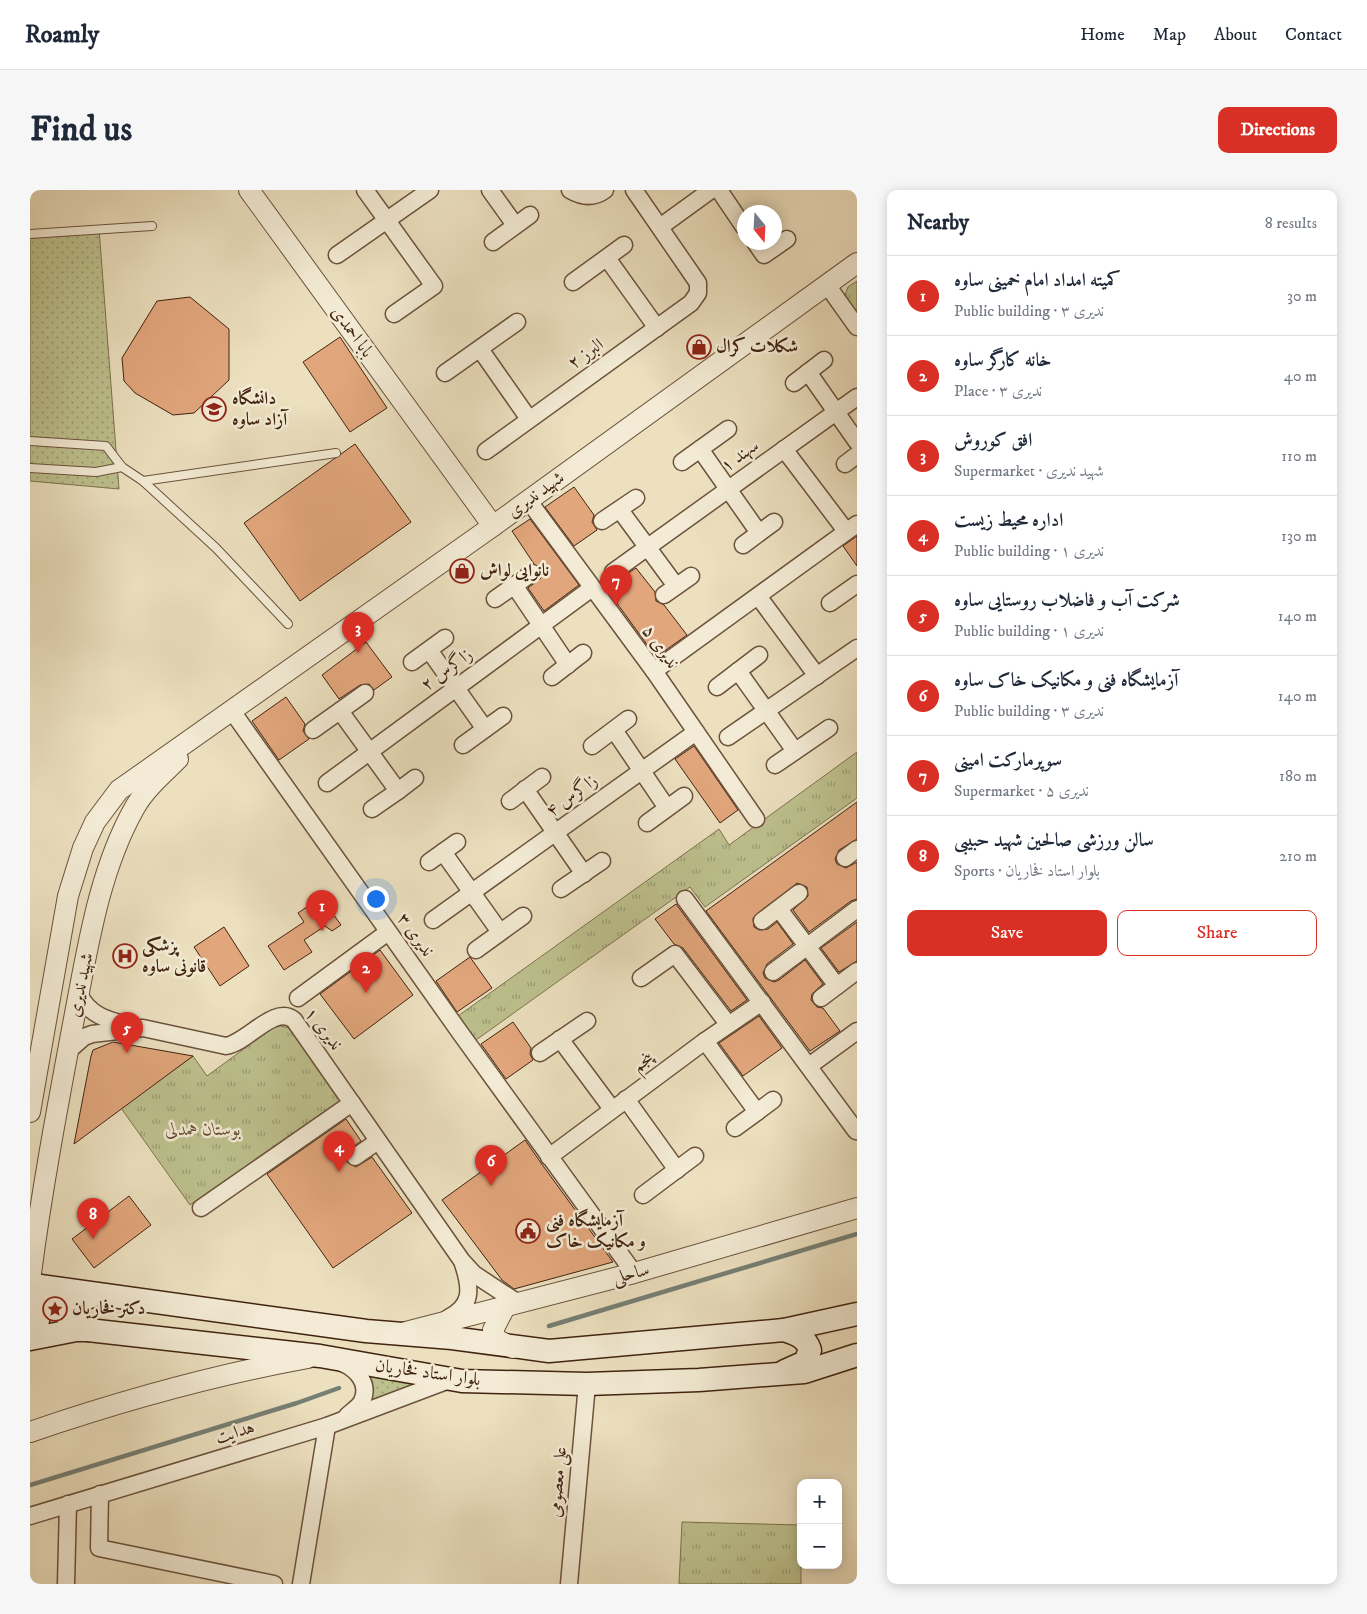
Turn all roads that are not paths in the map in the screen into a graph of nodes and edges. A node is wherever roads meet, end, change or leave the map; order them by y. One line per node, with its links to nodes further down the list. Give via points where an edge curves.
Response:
1 (250, 190): 57 (street, بابا احمدی)
2 (365, 190): 12 (street)
3 (430, 190): 12 (street)
4 (490, 190): 14 (street)
5 (570, 190): 6 (street, via 594,196)
6 (605, 190)
7 (634, 190): 15 (street)
8 (711, 190): 15 (street)
9 (720, 190): 11 (street)
10 (530, 215): 14 (street)
11 (737, 216)
12 (386, 220): 23 (street); 28 (street, via 434,286)
13 (152, 226): 16 (lane)
14 (516, 226): 18 (street)
15 (660, 227): 31 (street, البرز ۲, via 698,283 698,293 692,303)
16 (30, 234)
17 (787, 239): 19 (street)
18 (493, 242)
19 (782, 242)
20 (624, 245): 24 (street)
21 (761, 250): 22 (street, via 764,255)
22 (771, 250)
23 (337, 255)
24 (607, 258): 26 (street); 31 (street)
25 (857, 263): 27 (street, شهید ندیری)
26 (573, 282)
27 (827, 285): 30 (street); 53 (street, شهید ندیری)
28 (394, 314)
29 (518, 322): 32 (street)
30 (857, 327)
31 (657, 328): 39 (street, البرز ۲)
32 (480, 349): 35 (street); 39 (street)
33 (824, 360): 34 (street)
34 (808, 372): 36 (street); 38 (street)
35 (445, 374)
36 (794, 383)
37 (857, 397): 38 (street, سهند ۱)
38 (836, 412): 42 (street); 43 (street, سهند ۱)
39 (529, 419): 45 (street, البرز ۲)
40 (728, 429): 44 (street)
41 (30, 440): 48 (lane, via 106,446)
42 (857, 442)
43 (784, 448): 51 (street, سهند ۱); 58 (street)
44 (700, 449): 47 (street); 51 (street)
45 (486, 452)
46 (336, 453): 50 (lane)
47 (682, 462)
48 (122, 467): 49 (lane, via 96,472); 50 (lane)
49 (30, 468)
50 (143, 481): 71 (lane, via 216,548)
51 (729, 488): 59 (street); 61 (street, سهند ۱)
52 (636, 498): 54 (street)
53 (528, 500): 57 (street, شهید ندیری); 66 (street, ندیری ۵)
54 (620, 510): 55 (street); 61 (street)
55 (602, 521)
56 (774, 522): 59 (street)
57 (493, 526): 87 (street, شهید ندیری)
58 (852, 527): 68 (street)
59 (759, 533): 60 (street)
60 (743, 545)
61 (647, 548): 62 (street, سهند ۱); 64 (street, via 670,590)
62 (613, 572)
63 (532, 573): 65 (street)
64 (691, 576)
65 (514, 585): 69 (street); 72 (street)
66 (592, 588): 72 (street, زاگرس ۲); 80 (street, ندیری ۵)
67 (854, 591): 70 (street)
68 (758, 596): 80 (street); 82 (street)
69 (495, 599)
70 (830, 603)
71 (288, 624)
72 (541, 626): 79 (street); 85 (street, زاگرس ۲)
73 (445, 638): 75 (street)
74 (857, 648): 82 (street)
75 (429, 650): 78 (street); 85 (street)
76 (583, 653): 79 (street)
77 (759, 656): 81 (street)
78 (412, 662)
79 (568, 665): 83 (street)
80 (654, 671): 97 (street, ندیری ۵)
81 (738, 671): 84 (street); 89 (street)
82 (817, 676): 89 (street)
83 (552, 677)
84 (717, 687)
85 (456, 688): 94 (street); 102 (street, زاگرس ۲)
86 (365, 693): 88 (street)
87 (232, 711): 92 (street, شهید ندیری); 131 (street, ندیری ۳)
88 (340, 711): 95 (street); 102 (street)
89 (765, 711): 98 (street); 101 (street)
90 (503, 716): 94 (street)
91 (628, 719): 96 (street)
92 (213, 724): 139 (street, شهید ندیری, via 148,789 135,807 110,863); 156 (street, شهید ندیری, via 119,790 95,822 68,896)
93 (829, 728): 101 (street)
94 (485, 729): 99 (street)
95 (313, 730)
96 (614, 730): 100 (street); 104 (street)
97 (696, 732): 104 (street, زاگرس ۴); 114 (street, ندیری ۵)
98 (728, 737)
99 (463, 745)
100 (592, 746)
101 (795, 751): 103 (street)
102 (370, 752): 107 (street, زاگرس ۲); 109 (street)
103 (775, 766)
104 (642, 771): 112 (street); 116 (street, زاگرس ۴)
105 (542, 777): 108 (street)
106 (415, 778): 109 (street)
107 (326, 783)
108 (525, 789): 111 (street); 116 (street)
109 (398, 791): 113 (street)
110 (684, 796): 112 (street)
111 (510, 801)
112 (667, 808): 115 (street)
113 (372, 809)
114 (756, 819)
115 (647, 823)
116 (556, 833): 121 (street); 123 (street, زاگرس ۴)
117 (457, 842): 118 (street)
118 (443, 852): 120 (street); 123 (street)
119 (602, 861): 121 (street)
120 (429, 862)
121 (584, 874): 122 (street)
122 (561, 889)
123 (471, 892): 129 (street, زاگرس ۴); 132 (street)
124 (799, 893): 126 (street)
125 (685, 899): 142 (street)
126 (779, 909): 130 (street); 133 (street)
127 (857, 909): 133 (street)
128 (523, 916): 132 (street)
129 (432, 920)
130 (762, 922)
131 (388, 932): 140 (street); 163 (street, ندیری ۳)
132 (500, 932): 134 (street)
133 (808, 946): 135 (street); 138 (street)
134 (476, 950)
135 (773, 972)
136 (857, 972): 138 (street)
137 (641, 978): 144 (street, via 676,954)
138 (837, 986): 141 (street)
139 (79, 994): 145 (street, via 93,1013); 149 (street, شهید ندیری)
140 (298, 998)
141 (821, 998)
142 (762, 1002): 144 (street, پنجم); 151 (street)
143 (587, 1021): 147 (street)
144 (728, 1024): 148 (street, پنجم)
145 (143, 1028): 149 (street, ندیری ۱, via 92,1034); 154 (street, ندیری ۱, via 226,1046 237,1043 271,1020 288,1015)
146 (857, 1031): 151 (street)
147 (560, 1039): 150 (street); 155 (street)
148 (705, 1041): 152 (street, پنجم); 157 (street)
149 (68, 1051): 170 (street, شهید ندیری)
150 (540, 1053)
151 (809, 1066): 159 (street)
152 (626, 1099): 155 (street, پنجم); 164 (street)
153 (773, 1100): 157 (street)
154 (352, 1103): 160 (street, ندیری ۱); 166 (street)
155 (612, 1109): 163 (street, پنجم)
156 (30, 1112)
157 (757, 1112): 158 (street)
158 (735, 1128)
159 (856, 1131)
160 (378, 1142): 162 (street); 168 (street, ندیری ۱)
161 (696, 1156): 164 (street)
162 (354, 1157)
163 (549, 1157): 169 (street, ندیری ۳)
164 (676, 1170): 165 (street)
165 (643, 1195)
166 (201, 1208)
167 (857, 1208): 169 (street, ساحلی)
168 (462, 1262): 172 (street); 174 (street, via 469,1282 467,1300 461,1312)
169 (634, 1273): 172 (street, ساحلی)
170 (31, 1283): 171 (main road, بلوار استاد فخاریان); 178 (main road, via 39,1298 40,1313)
171 (95, 1294): 175 (main road, via 70,1304 65,1310 67,1316); 177 (main road, بلوار استاد فخاریان, via 366,1331)
172 (512, 1305): 174 (street, ساحلی); 179 (street, via 494,1330 496,1339)
173 (857, 1314): 176 (main road, بلوار استاد فخاریان)
174 (436, 1324): 177 (street, ساحلی)
175 (88, 1330): 178 (main road, بلوار استاد فخاریان); 181 (main road, بلوار استاد فخاریان)
176 (784, 1330): 179 (main road, بلوار استاد فخاریان, via 548,1351); 182 (main road, via 799,1335 809,1344 810,1350 805,1362)
177 (402, 1333): 179 (main road, بلوار استاد فخاریان)
178 (30, 1338)
179 (513, 1348)
180 (857, 1356): 182 (main road, بلوار استاد فخاریان, via 804,1372)
181 (326, 1358): 183 (main road, بلوار استاد فخاریان); 185 (street, via 349,1366 360,1375 365,1390 361,1403); 186 (street, via 237,1371)
182 (778, 1374): 184 (main road, بلوار استاد فخاریان)
183 (449, 1380): 184 (main road, بلوار استاد فخاریان); 185 (street, هدایت)
184 (587, 1384): 193 (street, علی معصومی)
185 (334, 1424): 187 (street, هدایت); 192 (street)
186 (30, 1432)
187 (100, 1494): 188 (street, هدایت); 191 (street, via 99,1548)
188 (68, 1504): 189 (street, هدایت); 190 (street)
189 (30, 1516)
190 (66, 1584)
191 (274, 1584)
192 (302, 1584)
193 (569, 1584)

